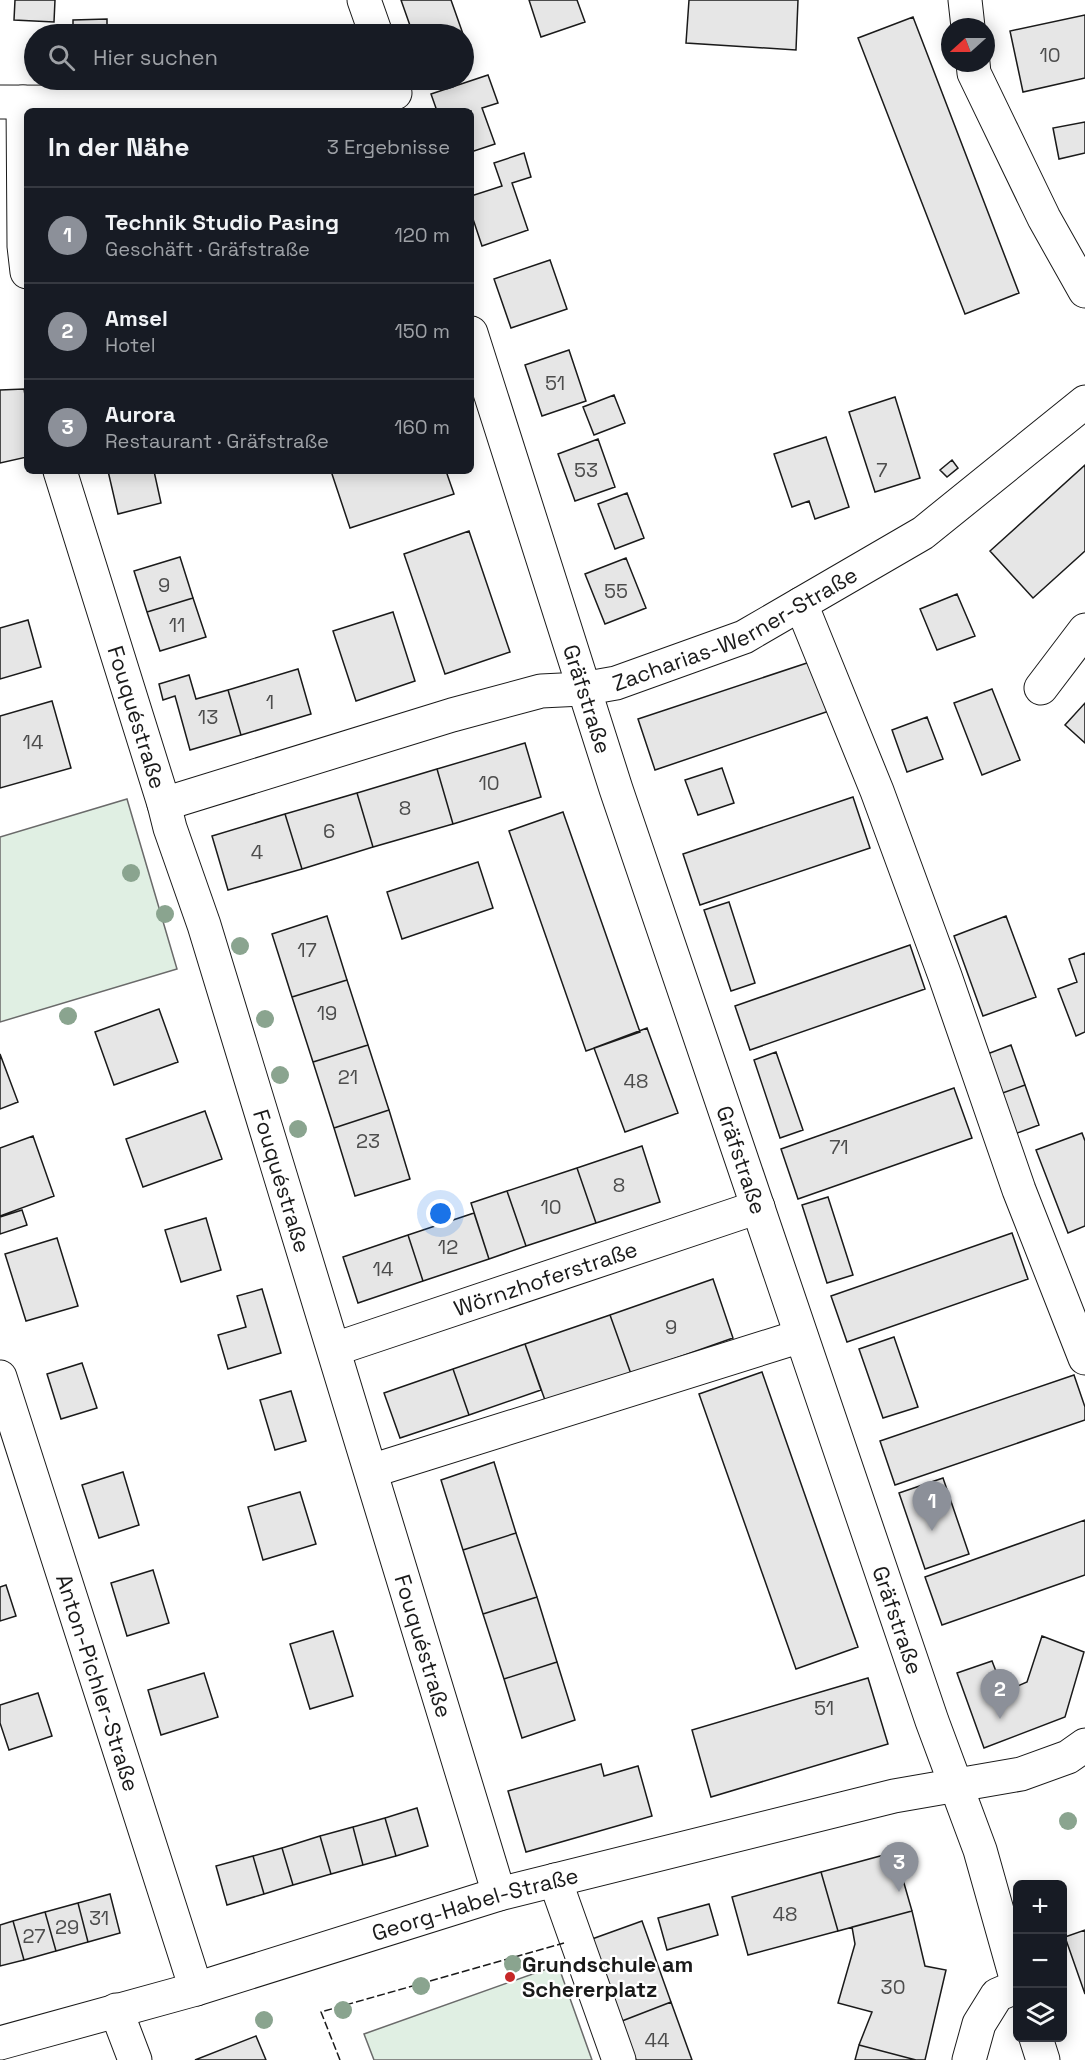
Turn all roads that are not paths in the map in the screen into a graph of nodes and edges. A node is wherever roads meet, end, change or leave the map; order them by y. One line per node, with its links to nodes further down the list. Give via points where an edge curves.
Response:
1 (364, 0): 4 (street)
2 (965, 0): 3 (street)
3 (967, 18)
4 (372, 24)
5 (974, 72): 9 (street, via 1044,218)
6 (396, 94): 7 (street, via 344,103)
7 (11, 102): 8 (street)
8 (24, 246)
9 (1085, 291)
10 (474, 343): 16 (street, Gräfstraße)
11 (1085, 402): 13 (street, Zacharias-Werner-Straße, via 923,533)
12 (61, 474): 17 (street, Fouquéstraße)
13 (801, 604): 16 (street, Zacharias-Werner-Straße, via 744,637 616,683); 21 (street, via 877,791 1019,1190)
14 (1085, 630): 15 (street)
15 (1041, 688)
16 (582, 689): 17 (street, Zacharias-Werner-Straße, via 541,691 452,715); 18 (street, Gräfstraße)
17 (164, 804): 20 (street, Fouquéstraße)
18 (758, 1207): 19 (street, Gräfstraße); 20 (street, Wörnzhoferstraße)
19 (801, 1336): 23 (street); 25 (street, Gräfstraße)
20 (334, 1349): 23 (street, Fouquéstraße)
21 (1085, 1358)
22 (0, 1377): 30 (street, Anton-Pichler-Straße)
23 (371, 1471): 27 (street, Fouquéstraße)
24 (1085, 1745): 25 (street, Georg-Habel-Straße, via 1068,1757 1021,1774)
25 (956, 1786): 26 (street, Georg-Habel-Straße, via 894,1796); 28 (street, Gräfstraße, via 980,1850)
26 (555, 1880): 27 (street, Georg-Habel-Straße); 35 (street)
27 (499, 1894): 30 (street, Georg-Habel-Straße)
28 (1013, 1971)
29 (1013, 1988): 36 (street, via 997,1995 979,2024)
30 (196, 1989): 31 (street, Georg-Habel-Straße)
31 (116, 2010): 33 (street, Georg-Habel-Straße); 34 (street)
32 (1037, 2042): 37 (street)
33 (0, 2043)
34 (135, 2060)
35 (619, 2060)
36 (969, 2060)
37 (1043, 2060)

